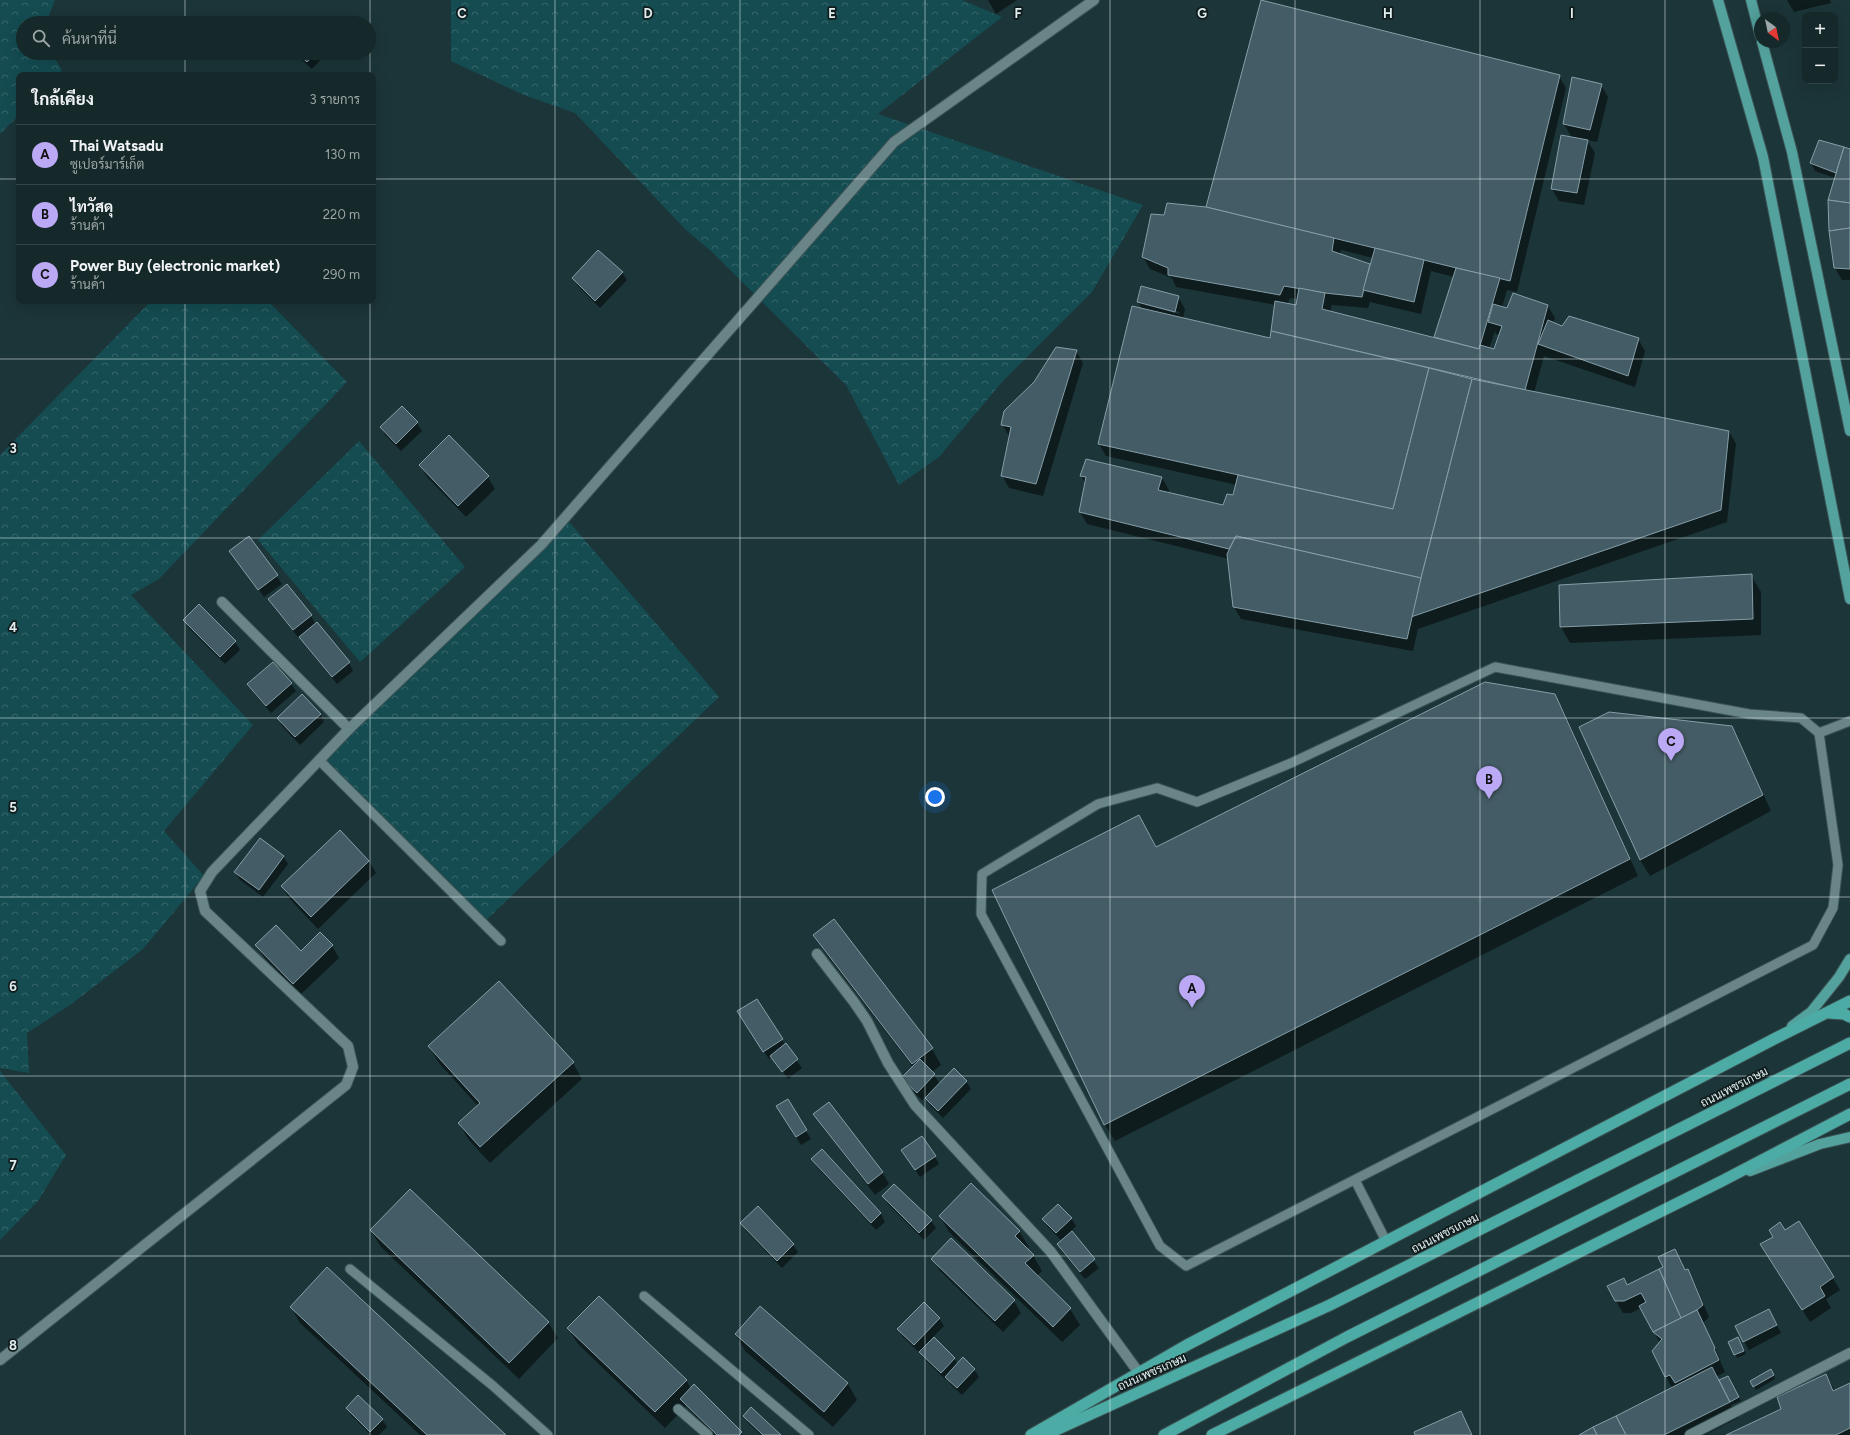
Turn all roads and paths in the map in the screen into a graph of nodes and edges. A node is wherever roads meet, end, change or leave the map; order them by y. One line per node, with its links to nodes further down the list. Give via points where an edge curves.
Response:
1 (1094, 0): 10 (street, via 894,142 541,545)
2 (1718, 0): 7 (main road, via 1763,157)
3 (1751, 0): 4 (main road)
4 (1754, 12)
5 (1764, 48): 6 (main road, via 1792,152)
6 (1850, 431)
7 (1850, 599)
8 (222, 602): 10 (street)
9 (1850, 720): 11 (lane)
10 (349, 729): 12 (street)
11 (1819, 733): 24 (lane, via 1838,865 1833,908 1813,945); 24 (lane, via 1801,718 1749,714 1495,667 1291,763 1197,802 1157,788 1098,804 982,874 981,914 1160,1246 1186,1266)
12 (318, 760): 13 (lane); 30 (street, via 212,872 200,890 205,911 348,1046 353,1067 346,1085)
13 (501, 941)
14 (817, 954): 31 (street, via 867,1022 915,1105 1051,1252)
15 (1850, 959): 19 (main road, via 1811,1012)
16 (1850, 1001): 17 (highway)
17 (1827, 1013): 18 (highway); 19 (highway)
18 (1850, 1017)
19 (1776, 1038): 26 (highway)
20 (1850, 1043): 37 (highway, ถนนเพชรเกษม, via 1330,1305)
21 (1850, 1084): 38 (highway, via 1347,1337)
22 (1850, 1114): 25 (highway)
23 (1850, 1137): 25 (main road, via 1820,1144)
24 (1355, 1180): 26 (lane)
25 (1722, 1181): 39 (highway)
26 (1386, 1241): 31 (highway)
27 (350, 1269): 33 (lane, via 492,1385)
28 (644, 1296): 35 (lane)
29 (1850, 1353): 40 (street)
30 (0, 1360)
31 (1139, 1372): 36 (highway)
32 (678, 1409): 34 (lane)
33 (548, 1435)
34 (708, 1435)
35 (809, 1435)
36 (1031, 1435)
37 (1045, 1435)
38 (1164, 1435)
39 (1212, 1435)
40 (1690, 1435)

